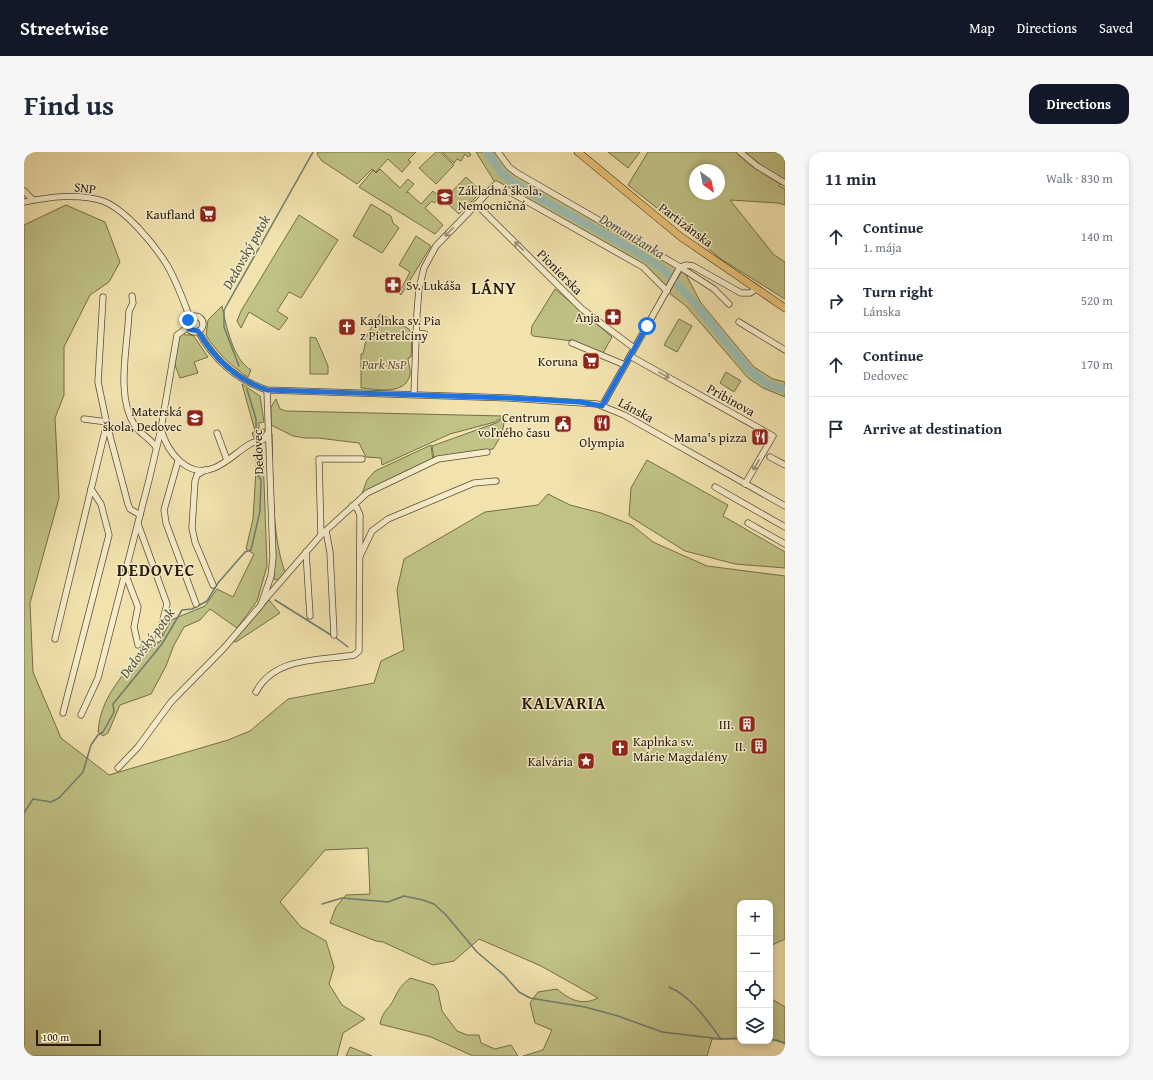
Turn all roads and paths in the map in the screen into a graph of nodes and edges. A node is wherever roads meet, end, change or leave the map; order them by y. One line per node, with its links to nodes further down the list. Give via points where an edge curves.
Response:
1 (498, 152): 9 (street, via 517,173)
2 (578, 152): 10 (main road, Partizánska, via 681,237)
3 (740, 152): 4 (street)
4 (785, 183)
5 (24, 191): 6 (street)
6 (33, 200): 7 (street, SNP); 16 (street, SNP, via 72,197 97,200 113,207 128,219 166,264)
7 (24, 202)
8 (476, 204): 11 (street, via 496,184 643,267); 20 (street, one-way to 20, via 436,246 424,268 419,289); 23 (street, Pionierska, one-way to 8, via 555,285)
9 (680, 267): 10 (street, via 693,266 741,293 750,293); 11 (street); 14 (street, via 714,289)
10 (756, 289): 15 (main road, Partizánska)
11 (667, 291): 23 (street)
12 (132, 296): 37 (street, via 124,398 134,426)
13 (103, 297): 31 (street, via 98,382)
14 (729, 304)
15 (785, 308)
16 (190, 318): 18 (street); 19 (street, via 196,316 202,320 202,326)
17 (739, 322): 24 (street)
18 (188, 327): 19 (street, via 191,331); 32 (street, via 177,335)
19 (198, 331): 27 (street, via 216,358 228,369)
20 (416, 333): 21 (street); 28 (street)
21 (425, 334)
22 (572, 343): 26 (street)
23 (634, 348): 25 (street)
24 (785, 350)
25 (630, 356): 26 (street); 48 (street, Pribinova, one-way to 48, via 773,436)
26 (625, 365): 29 (street)
27 (267, 390): 28 (street, Lánska); 33 (street, Dedovec)
28 (414, 394): 29 (street, Lánska, via 580,402)
29 (602, 406): 48 (street, Lánska, via 630,418)
30 (84, 419): 31 (street)
31 (107, 423): 35 (street); 36 (street)
32 (161, 429): 37 (street); 42 (street, via 166,443)
33 (268, 432): 41 (street, Dedovec, via 262,440 254,442); 64 (street, Dedovec, via 273,557)
34 (217, 433): 41 (street)
35 (102, 443): 36 (street); 50 (street)
36 (112, 444): 54 (street, via 128,504 130,509)
37 (156, 447): 54 (street)
38 (486, 452): 51 (street, Dedovec, via 433,461)
39 (770, 457): 43 (street)
40 (362, 459): 59 (street, via 318,459)
41 (227, 460): 45 (street, Dedovec, via 215,468)
42 (178, 461): 44 (street); 67 (street, via 164,510 172,542)
43 (785, 465)
44 (186, 466): 45 (street); 46 (street)
45 (205, 470): 46 (street)
46 (195, 481): 66 (street, via 192,528 195,542)
47 (496, 481): 62 (street, via 474,483 388,519 372,532)
48 (745, 484): 53 (street, Lánska)
49 (715, 487): 58 (street)
50 (91, 489): 71 (street); 75 (street, via 101,504 109,534)
51 (367, 493): 52 (street, Dedovec); 55 (street, via 360,502)
52 (352, 506): 55 (street, via 357,508); 59 (street, Dedovec)
53 (785, 506)
54 (140, 515): 57 (street)
55 (360, 515): 62 (street)
56 (748, 523): 60 (street)
57 (138, 524): 63 (street); 72 (street, via 168,604)
58 (785, 527)
59 (324, 533): 61 (street, Dedovec); 70 (street, via 330,552)
60 (785, 544)
61 (306, 552): 65 (street, Dedovec); 69 (street)
62 (360, 556): 74 (street, via 358,652 350,656 287,665 268,676)
63 (125, 573): 73 (street, via 138,607 134,627); 76 (street, via 98,678)
64 (271, 576): 65 (street, via 274,585); 68 (street, Dedovec)
65 (282, 582): 68 (street, Dedovec)
66 (213, 585)
67 (196, 604)
68 (261, 604): 77 (street, Dedovec, via 224,648 171,702 138,747)
69 (310, 616)
70 (334, 635)
71 (55, 639)
72 (158, 639)
73 (138, 645)
74 (256, 692)
75 (63, 713)
76 (81, 715)
77 (118, 768)

